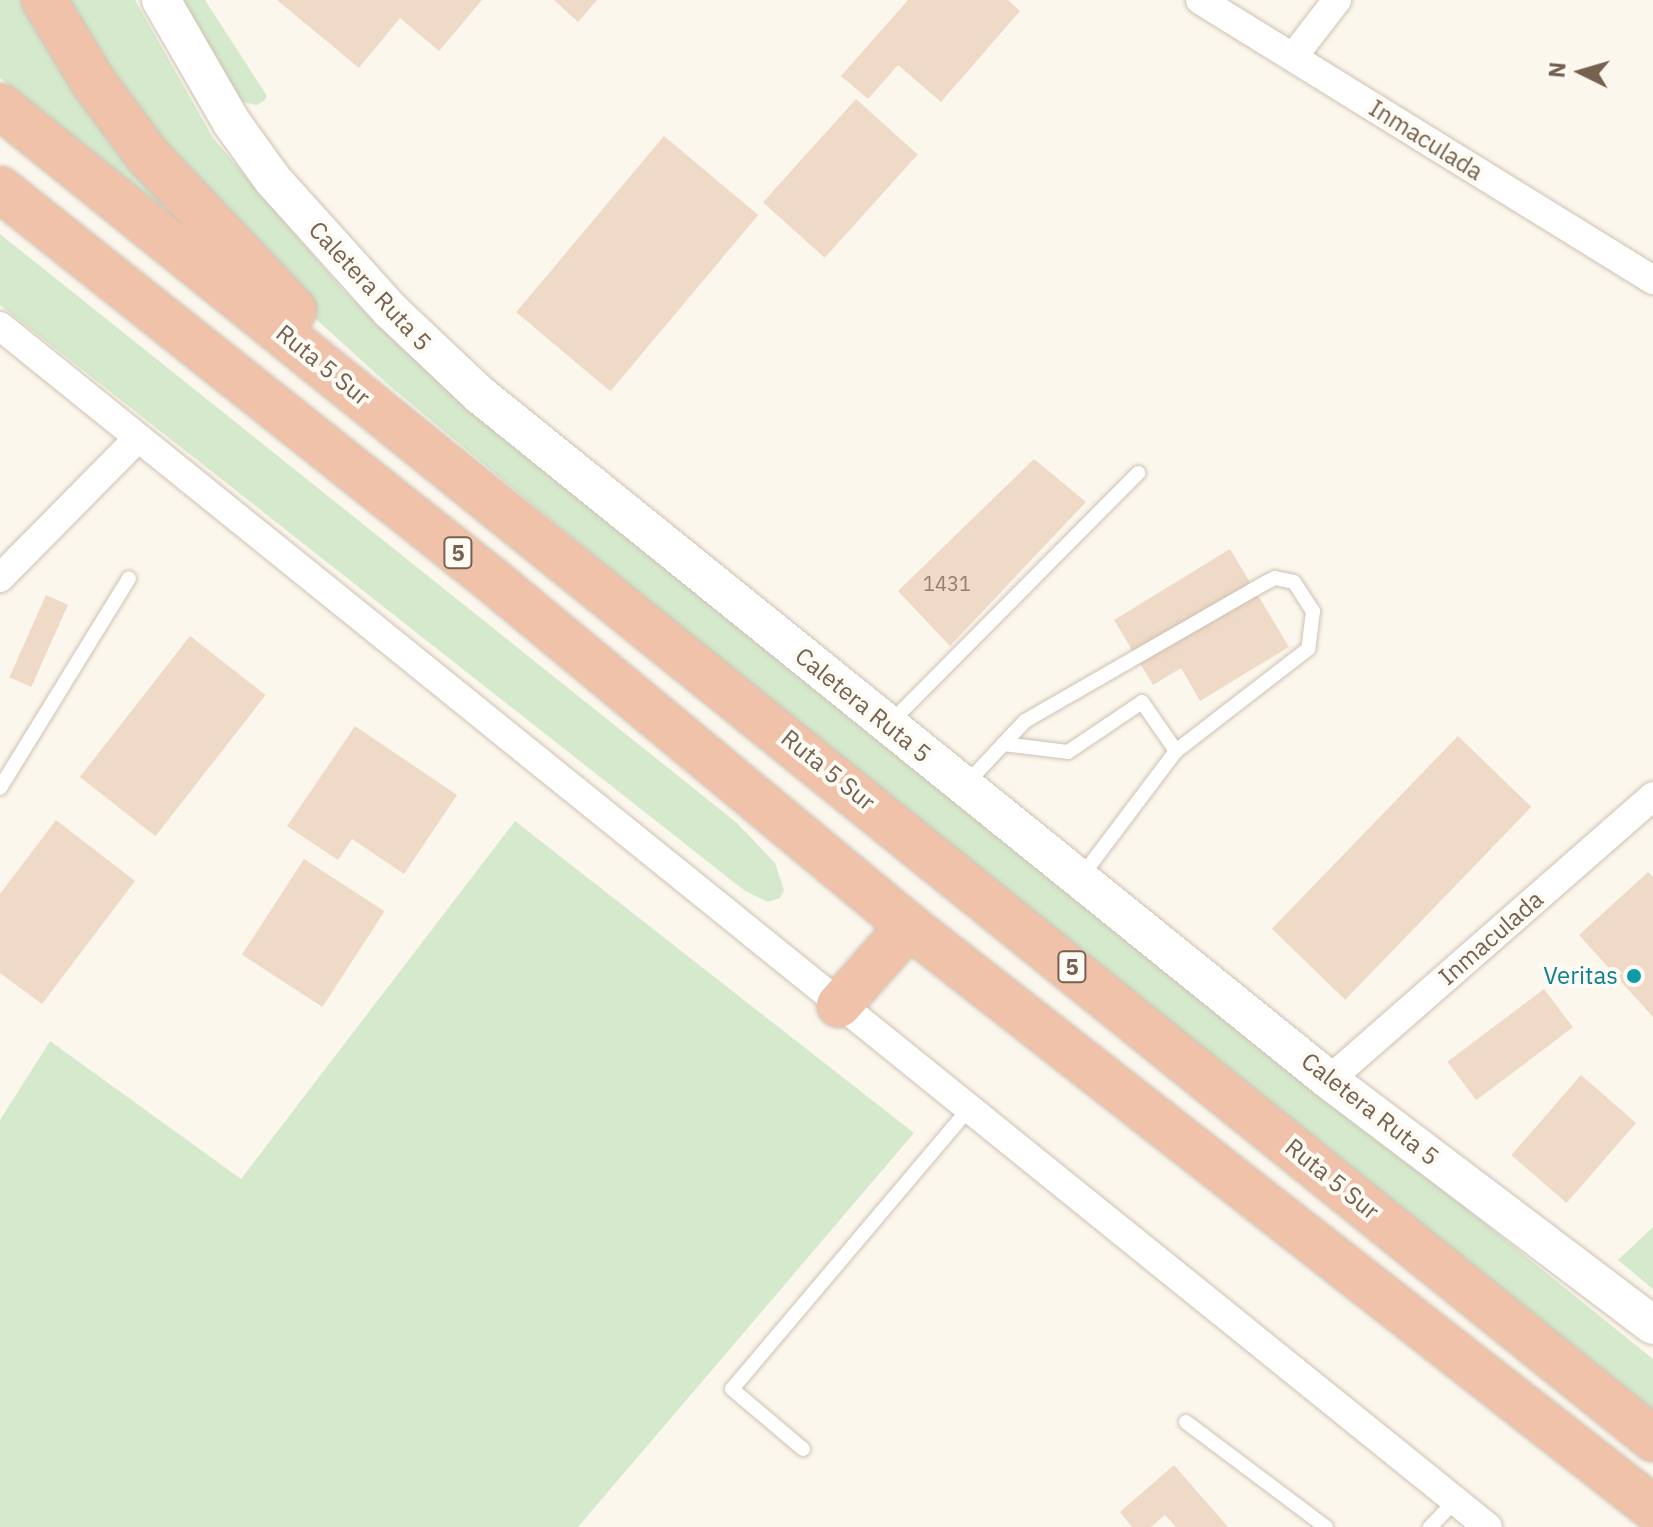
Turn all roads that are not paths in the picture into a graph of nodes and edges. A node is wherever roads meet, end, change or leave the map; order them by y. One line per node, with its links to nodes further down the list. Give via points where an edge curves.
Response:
1 (44, 0): 12 (highway, via 111,107 185,199)
2 (161, 0): 15 (street, Caletera Ruta 5, via 232,123 273,180 400,320 480,395)
3 (1200, 0): 5 (street, Inmaculada)
4 (1337, 0): 5 (street)
5 (1293, 57): 8 (street, Inmaculada)
6 (0, 106): 12 (highway, Ruta 5 Sur / 5)
7 (0, 189): 22 (highway, 5, via 492,580)
8 (1653, 280)
9 (0, 326): 10 (street)
10 (138, 438): 13 (street); 23 (street)
11 (1138, 473): 15 (lane)
12 (488, 498): 28 (highway, Ruta 5 Sur / 5)
13 (0, 578)
14 (129, 578): 19 (lane)
15 (888, 725): 18 (street, Caletera Ruta 5)
16 (1003, 744): 17 (lane, via 1068,752 1142,702); 17 (lane, via 1025,721 1265,583 1275,578 1294,582 1313,611 1308,649); 18 (lane)
17 (1176, 751): 21 (lane)
18 (964, 786): 21 (street, Caletera Ruta 5)
19 (0, 788)
20 (1653, 796): 24 (street, Inmaculada)
21 (1081, 877): 24 (street, Caletera Ruta 5)
22 (909, 926): 23 (highway); 31 (highway, 5)
23 (839, 1005): 25 (street)
24 (1329, 1080): 26 (street, Caletera Ruta 5)
25 (969, 1109): 29 (lane, via 732,1389); 30 (street)
26 (1653, 1325)
27 (1186, 1422): 33 (lane)
28 (1653, 1439)
29 (803, 1449)
30 (1455, 1501): 32 (street); 34 (lane)
31 (1653, 1508)
32 (1482, 1525)
33 (1326, 1527)
34 (1430, 1527)

